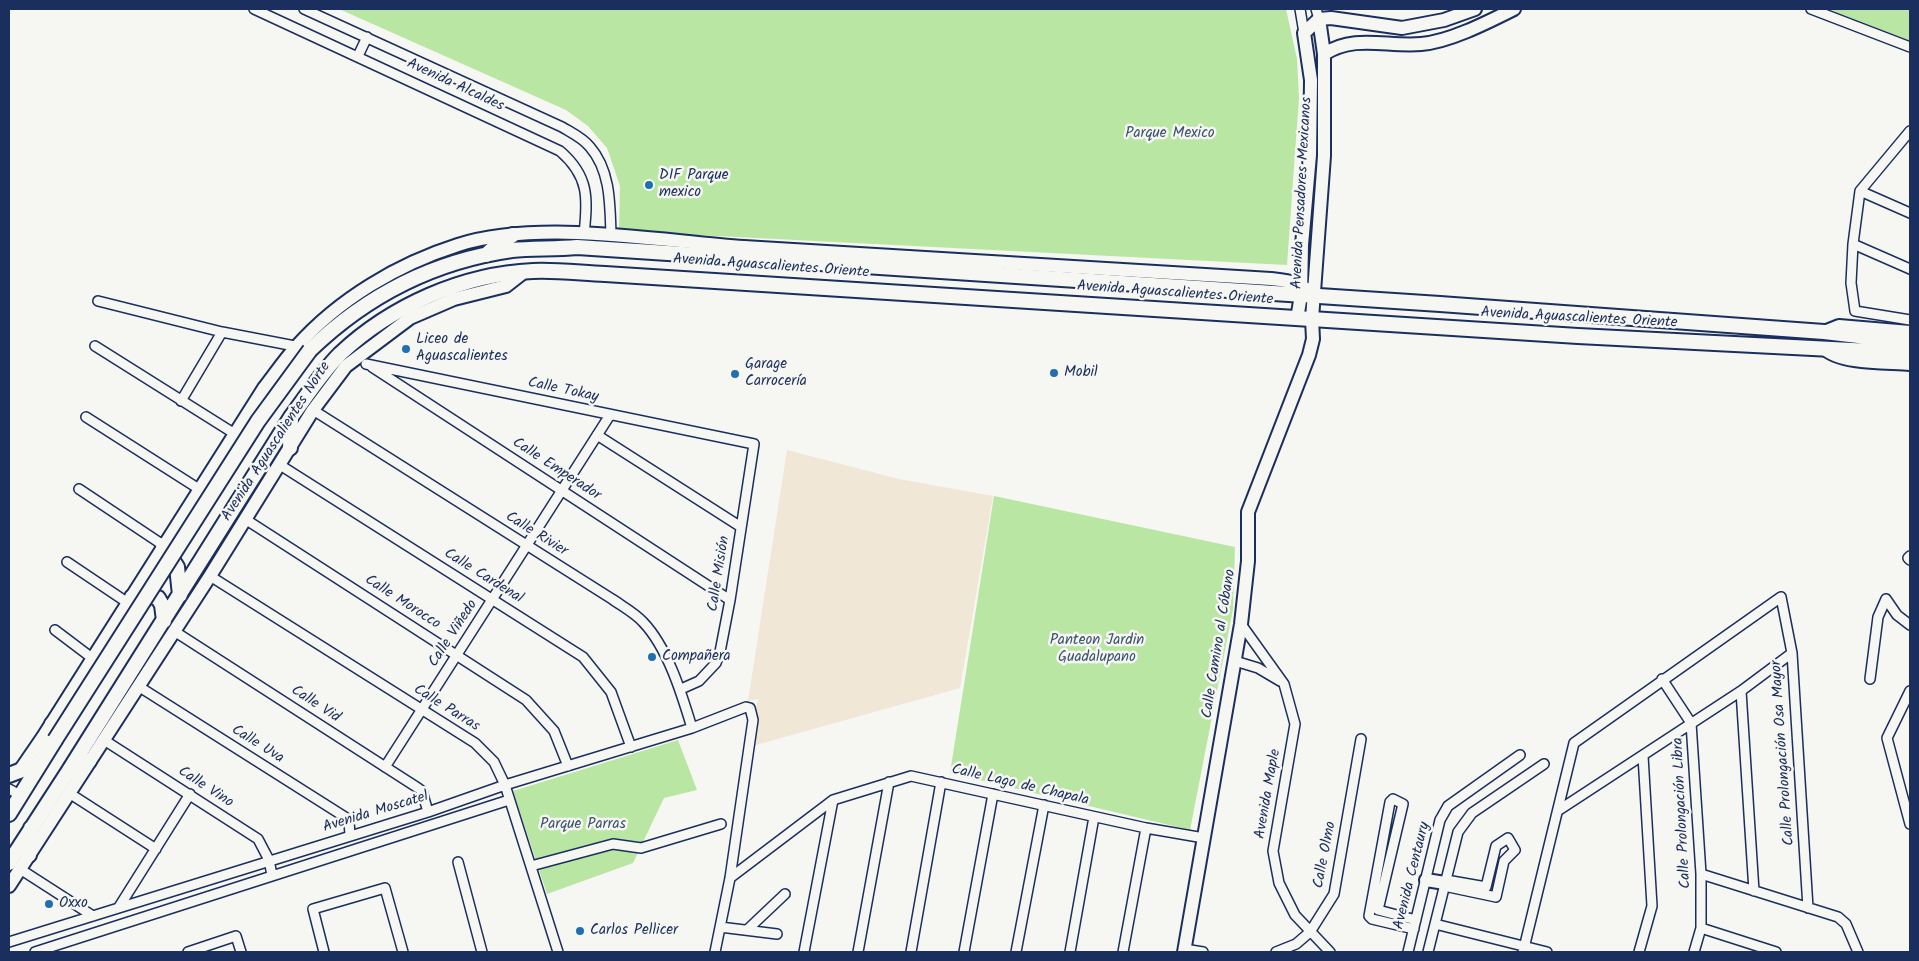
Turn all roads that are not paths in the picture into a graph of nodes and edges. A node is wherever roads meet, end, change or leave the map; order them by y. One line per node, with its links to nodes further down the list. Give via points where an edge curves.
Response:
1 (254, 9): 12 (street, Avenida Alcaldes)
2 (304, 9): 9 (street, Avenida Alcaldes)
3 (1300, 9): 8 (street, Avenida Pensadores Mexicanos)
4 (1475, 9): 7 (street, via 1444,20 1402,28)
5 (1514, 9): 11 (street, via 1464,32 1423,44 1350,42)
6 (1811, 9): 10 (street)
7 (1317, 14): 8 (street); 11 (street, Avenida Pensadores Mexicanos)
8 (1304, 33): 23 (street, Avenida Pensadores Mexicanos, via 1311,80 1310,155)
9 (367, 37): 12 (street); 18 (street, Avenida Alcaldes, via 562,127 583,140 597,157 607,181)
10 (1910, 47)
11 (1324, 54): 32 (street, Avenida Pensadores Mexicanos, via 1324,156)
12 (358, 56): 16 (street, Avenida Alcaldes, via 560,151 582,176 587,204)
13 (1910, 131): 14 (street)
14 (1860, 192): 15 (street); 19 (street)
15 (1910, 213)
16 (584, 234): 17 (street); 18 (street, Avenida Aguascalientes Oriente)
17 (513, 235): 22 (main road); 42 (street, via 460,244 376,280)
18 (610, 236): 21 (street, Avenida Aguascalientes Oriente)
19 (1853, 244): 26 (street); 36 (street, via 1851,283 1855,311)
20 (577, 247): 22 (main road, Avenida Aguascalientes Norte, via 513,250); 24 (main road, Avenida Aguascalientes Oriente)
21 (760, 248): 24 (main road); 28 (street, Avenida Aguascalientes Oriente)
22 (486, 255): 44 (main road, Avenida Aguascalientes Norte, via 430,270 390,289 352,313)
23 (1301, 257): 29 (street, via 1290,273); 32 (street, Avenida Pensadores Mexicanos)
24 (772, 260): 25 (main road, Avenida Aguascalientes Oriente)
25 (865, 266): 30 (main road, Avenida Aguascalientes Oriente); 31 (main road)
26 (1910, 269)
27 (524, 272): 31 (main road, Avenida Aguascalientes Oriente); 46 (street, Avenida Aguascalientes Norte, via 506,286 454,299 410,318); 52 (main road, Avenida Aguascalientes Norte, via 474,278 430,295 379,324 340,355)
28 (1159, 274): 29 (street, Avenida Aguascalientes Oriente); 30 (main road)
29 (1271, 279): 32 (street, Avenida Aguascalientes Oriente)
30 (1142, 285): 32 (main road, Avenida Aguascalientes Oriente)
31 (865, 289): 34 (main road, Avenida Aguascalientes Oriente)
32 (1305, 292): 34 (street, Avenida Pensadores Mexicanos); 35 (street, Avenida Pensadores Mexicanos); 38 (main road, Avenida Aguascalientes Oriente)
33 (98, 301): 37 (street)
34 (1297, 319): 35 (main road, Avenida Aguascalientes Oriente)
35 (1312, 319): 43 (main road, Avenida Aguascalientes Oriente); 72 (street, Calle Camino al Cóbano, via 1313,340 1309,355 1248,512 1248,561)
36 (1910, 320)
37 (222, 332): 42 (street); 48 (street)
38 (1824, 332): 39 (street, Avenida Aguascalientes Oriente, via 1839,326); 40 (main road, Avenida Aguascalientes Oriente)
39 (1910, 332)
40 (1910, 342)
41 (94, 346): 48 (street)
42 (296, 346): 44 (street); 53 (street)
43 (1825, 348): 45 (main road, Avenida Aguascalientes Oriente); 47 (street, Avenida Aguascalientes Oriente, via 1842,358)
44 (310, 350): 92 (main road, Avenida Aguascalientes Norte, bridge, via 258,421)
45 (1910, 352)
46 (361, 360): 49 (street, Avenida Aguascalientes Norte, via 346,366); 50 (street, Calle Tokay); 60 (street, Calle Emperador)
47 (1910, 364)
48 (181, 401): 53 (street)
49 (314, 410): 56 (street, Avenida Aguascalientes Norte); 64 (street, Calle Rivier)
50 (610, 415): 54 (street, Calle Viñedo); 55 (street, Calle Tokay)
51 (86, 417): 59 (street)
52 (290, 417): 56 (main road); 67 (main road, Avenida Aguascalientes Norte)
53 (234, 434): 59 (street)
54 (597, 435): 60 (street, Calle Viñedo); 62 (street)
55 (754, 444): 62 (street, Calle Misión)
56 (290, 448): 57 (street, Avenida Aguascalientes Norte)
57 (280, 465): 61 (street, Avenida Aguascalientes Norte); 68 (street, Calle Cardenal)
58 (79, 489): 63 (street)
59 (200, 489): 63 (street)
60 (562, 490): 64 (street, Calle Viñedo); 70 (street, Calle Emperador)
61 (245, 519): 66 (street, Avenida Aguascalientes Norte); 77 (street, Calle Morocco)
62 (741, 527): 70 (street, Calle Misión)
63 (164, 545): 67 (main road, via 177,567); 69 (street)
64 (527, 545): 68 (street, Calle Viñedo); 84 (street, Calle Rivier, via 644,623 664,653)
65 (67, 562): 69 (street)
66 (210, 576): 75 (street, Avenida Aguascalientes Norte); 87 (street, Calle Parras)
67 (180, 595): 71 (main road, Avenida Aguascalientes Norte)
68 (492, 599): 77 (street, Calle Viñedo); 94 (street, Calle Cardenal, via 583,657 611,692)
69 (130, 600): 71 (main road, via 158,598); 78 (street)
70 (730, 600): 84 (street, Calle Misión, via 716,662 699,681)
71 (164, 621): 102 (main road, Avenida Aguascalientes Norte)
72 (1242, 624): 79 (street, Calle Camino al Cóbano); 82 (street, Avenida Maple)
73 (1910, 625): 81 (street, via 1897,615 1886,599 1878,617)
74 (55, 630): 78 (street)
75 (174, 631): 83 (street, Avenida Aguascalientes Norte); 101 (street, Calle Vid)
76 (1792, 653): 80 (street, Calle Prolongación Osa Mayor, via 1781,597); 85 (street); 139 (street, Calle Prolongación Osa Mayor)
77 (457, 654): 87 (street, Calle Viñedo); 100 (street, Calle Morocco, via 526,700 554,731)
78 (92, 658): 89 (street)
79 (1235, 662): 82 (street, via 1258,668); 123 (street, Calle Camino al Cóbano)
80 (1662, 679): 88 (street, Calle Prolongación Libra); 114 (street, via 1574,743)
81 (1870, 679)
82 (1284, 684): 146 (street, Avenida Maple, via 1295,724 1273,851 1279,883 1295,915)
83 (138, 686): 93 (street, Avenida Aguascalientes Norte); 122 (street, Calle Uva, via 345,818 350,825)
84 (681, 689): 90 (street, Calle Rivier)
85 (1740, 690): 88 (street); 136 (street)
86 (1910, 691): 119 (street, via 1886,738)
87 (422, 710): 101 (street, Calle Viñedo); 106 (street, Calle Parras, via 475,743 494,762)
88 (1691, 723): 96 (street); 130 (street, Calle Prolongación Libra)
89 (52, 724): 92 (main road); 103 (street)
90 (692, 728): 94 (street, Avenida Moscatel); 132 (street, Avenida Moscatel, via 750,708 753,720)
91 (1361, 739): 146 (street, Calle Olmo, via 1334,894)
92 (55, 740): 98 (main road, Avenida Aguascalientes Norte)
93 (104, 740): 97 (street, Avenida Aguascalientes Norte); 109 (street, Calle Vino)
94 (631, 747): 100 (street, Avenida Moscatel)
95 (1520, 756): 133 (street, Avenida Centaury, via 1448,806 1440,820)
96 (1643, 756): 114 (street); 172 (street, via 1652,906)
97 (89, 762): 102 (main road); 108 (street, Avenida Aguascalientes Norte)
98 (40, 763): 103 (main road); 107 (main road, Avenida Aguascalientes Norte)
99 (1544, 764): 134 (street, via 1472,813 1464,822 1458,832)
100 (568, 766): 106 (street, Avenida Moscatel)
101 (385, 767): 116 (street, Calle Vid, via 422,791)
102 (68, 772): 120 (main road, Avenida Aguascalientes Norte)
103 (14, 774)
104 (889, 782): 105 (street, Calle Lago de Chapala, via 911,776); 112 (street, Calle Lago de Chapala); 160 (street)
105 (942, 782): 110 (street, Calle Lago de Chapala); 161 (street)
106 (504, 785): 111 (street, Calle Parras); 116 (street, Avenida Moscatel)
107 (14, 792): 115 (main road, Avenida Aguascalientes Norte)
108 (69, 793): 124 (street); 125 (street, Avenida Aguascalientes Norte)
109 (190, 794): 124 (street); 126 (street, Calle Vino, via 258,839)
110 (993, 794): 113 (street, Calle Lago de Chapala); 162 (street)
111 (509, 800): 129 (street, Calle Parras); 131 (street, Avenida Moscatel)
112 (833, 800): 132 (street, Calle Lago de Chapala); 159 (street)
113 (1044, 806): 117 (street, Calle Lago de Chapala); 163 (street)
114 (1558, 810): 149 (street)
115 (9, 811)
116 (428, 812): 122 (street, Avenida Moscatel)
117 (1094, 817): 121 (street, Calle Lago de Chapala); 164 (street)
118 (721, 824): 129 (street, via 641,848 613,844)
119 (1910, 824)
120 (31, 826): 125 (main road); 128 (main road, Avenida Aguascalientes Norte)
121 (1146, 828): 123 (street, Calle Lago de Chapala); 165 (street)
122 (350, 835): 126 (street, Avenida Moscatel)
123 (1204, 838): 150 (street, Calle Camino al Cóbano)
124 (156, 849): 138 (street)
125 (29, 854): 128 (street, Avenida Aguascalientes Norte)
126 (269, 860): 131 (street, Calle Vino); 138 (street, Avenida Moscatel)
127 (458, 862): 156 (street)
128 (14, 866): 135 (street, Avenida Aguascalientes Norte); 140 (street)
129 (531, 866): 157 (street, Calle Parras)
130 (1701, 874): 136 (street); 144 (street, Calle Prolongación Libra)
131 (272, 875): 151 (street, Avenida Moscatel)
132 (730, 878): 143 (street)
133 (1426, 880): 134 (street); 141 (street, Avenida Centaury)
134 (1445, 883): 134 (street, via 1496,897 1504,861 1516,850 1508,838 1496,846 1486,887); 142 (street)
135 (9, 886)
136 (1754, 891): 139 (street)
137 (785, 894): 145 (street)
138 (119, 908): 140 (street, Avenida Moscatel)
139 (1808, 908): 175 (street, via 1838,917 1846,924)
140 (93, 916): 148 (street, Avenida Moscatel)
141 (1415, 924): 141 (street, via 1378,910 1402,804 1393,799 1369,916); 169 (street, Avenida Centaury)
142 (1435, 924): 149 (street); 170 (street)
143 (720, 926): 145 (street); 158 (street)
144 (1701, 928): 173 (street, Calle Prolongación Libra); 174 (street)
145 (747, 930): 147 (street)
146 (1310, 932): 167 (street, Calle Olmo, via 1296,944); 168 (street, Avenida Maple)
147 (777, 934)
148 (9, 942)
149 (1524, 949): 171 (street)
150 (1184, 950): 166 (street)
151 (35, 952)
152 (188, 952): 153 (street, via 236,936)
153 (241, 952)
154 (324, 952): 155 (street, via 313,909 385,888)
155 (403, 952)
156 (482, 952)
157 (558, 952)
158 (715, 952)
159 (804, 952)
160 (858, 952)
161 (911, 952)
162 (964, 952)
163 (1016, 952)
164 (1070, 952)
165 (1123, 952)
166 (1204, 952)
167 (1276, 952)
168 (1330, 952)
169 (1408, 952)
170 (1428, 952)
171 (1547, 952)
172 (1639, 952)
173 (1694, 952)
174 (1776, 952)
175 (1858, 952)

